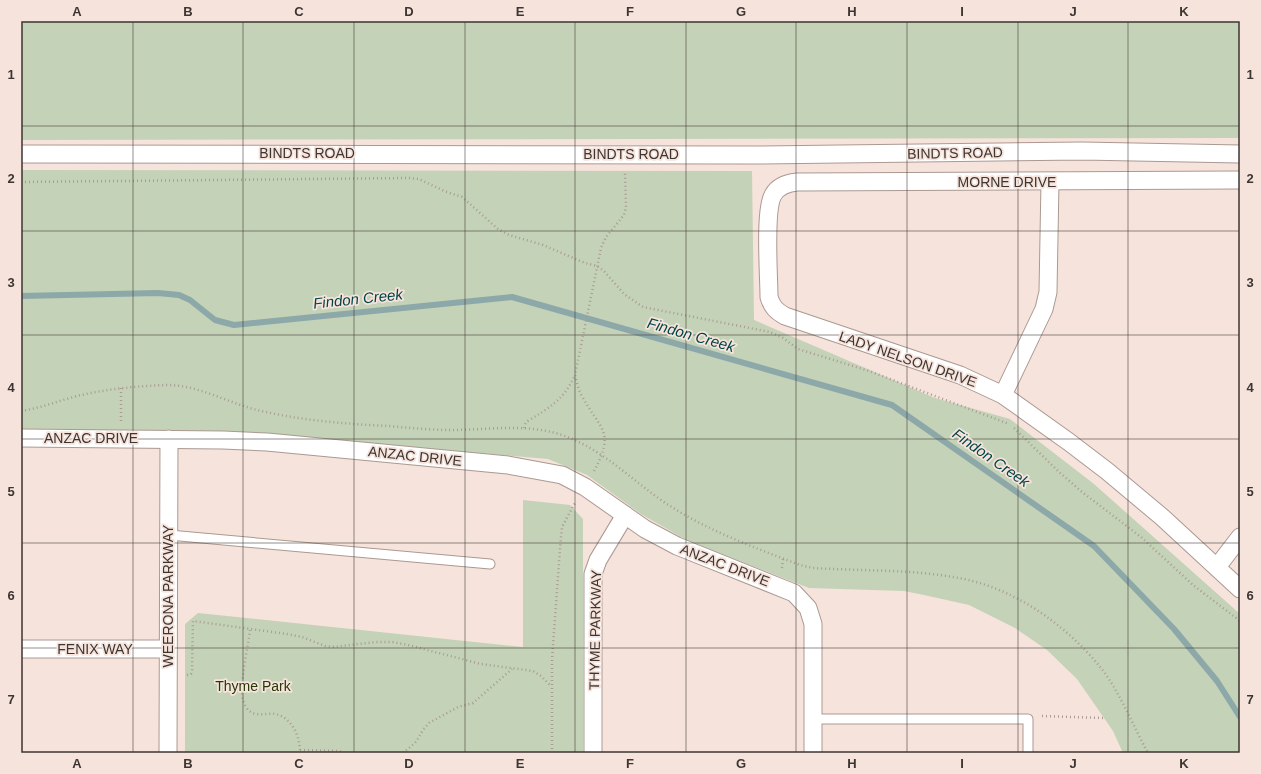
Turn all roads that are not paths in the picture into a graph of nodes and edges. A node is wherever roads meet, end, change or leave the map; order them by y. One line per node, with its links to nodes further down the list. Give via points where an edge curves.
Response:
1 (21, 154): 2 (street, BINDTS ROAD, via 1082,151)
2 (1240, 154)
3 (1240, 180): 4 (street, MORNE DRIVE)
4 (1050, 182): 5 (street, MORNE DRIVE, via 796,182 782,186); 6 (street, via 1048,292 1044,309)
5 (776, 191): 6 (street, LADY NELSON DRIVE, via 772,196 769,211 769,287 771,303 778,312 960,375)
6 (1003, 396): 13 (street, LADY NELSON DRIVE, via 1107,471)
7 (21, 438): 8 (street, ANZAC DRIVE)
8 (169, 439): 9 (street, ANZAC DRIVE, via 282,443 508,465 562,474); 10 (street, WEERONA PARKWAY)
9 (625, 515): 17 (street, ANZAC DRIVE, via 677,546 780,586 801,599 811,615 813,624); 19 (street, THYME PARKWAY, via 598,560 593,574)
10 (169, 535): 12 (lane); 15 (street, WEERONA PARKWAY)
11 (1240, 537): 13 (street)
12 (490, 564)
13 (1217, 567): 14 (street, LADY NELSON DRIVE)
14 (1240, 589)
15 (168, 648): 16 (street, FENIX WAY); 18 (street, WEERONA PARKWAY)
16 (21, 649)
17 (814, 719): 20 (street, ANZAC DRIVE); 21 (lane, via 1028,719)
18 (168, 753)
19 (593, 753)
20 (814, 753)
21 (1028, 753)

